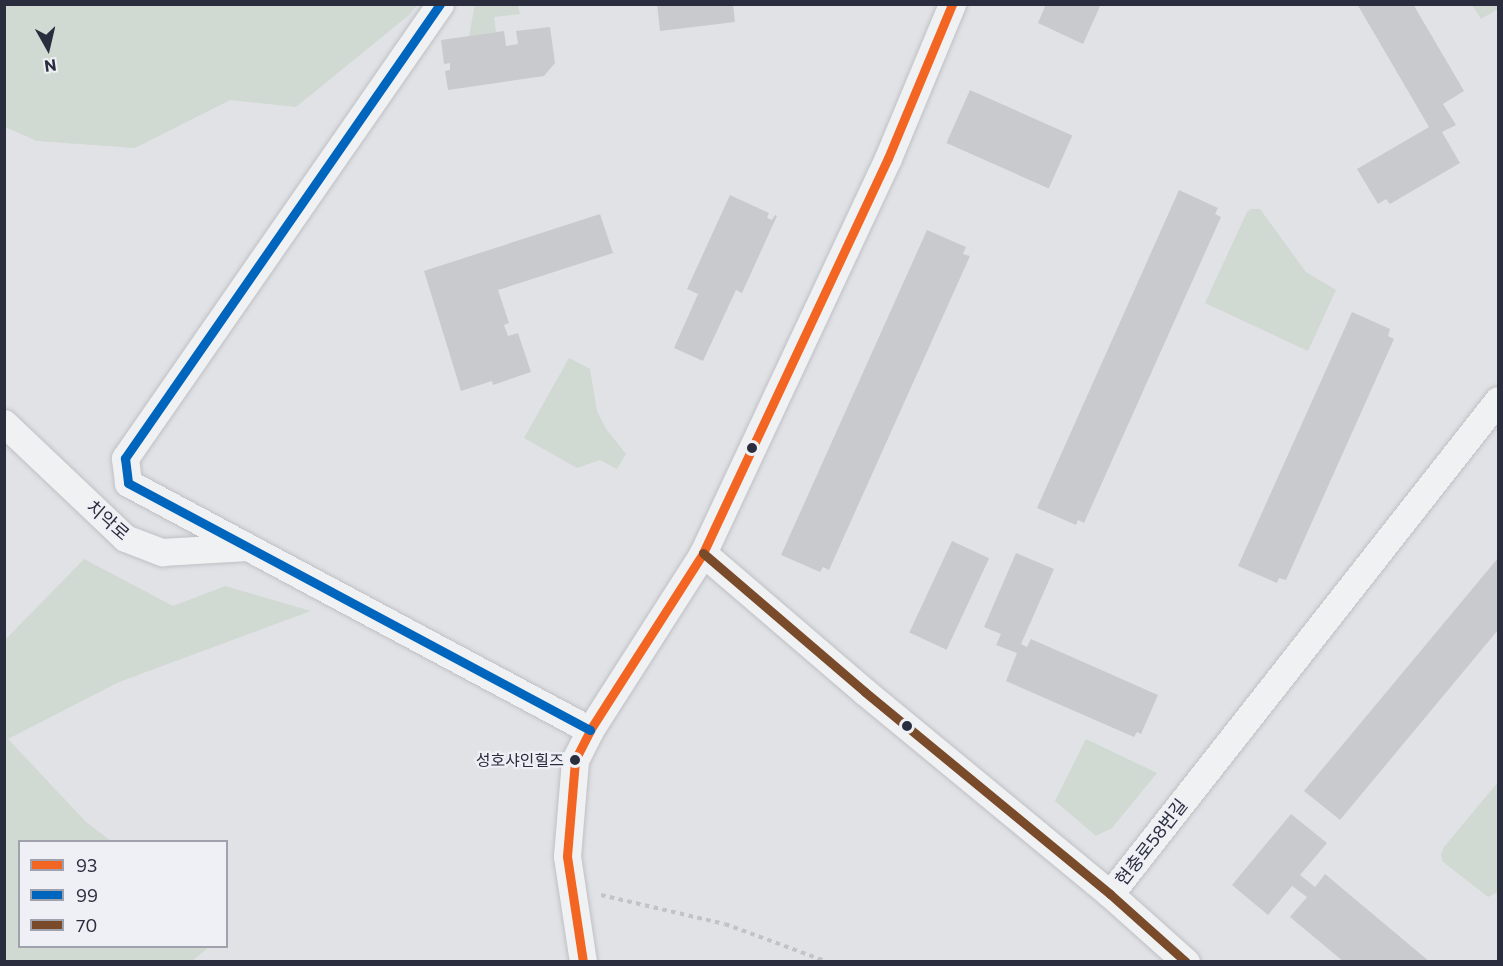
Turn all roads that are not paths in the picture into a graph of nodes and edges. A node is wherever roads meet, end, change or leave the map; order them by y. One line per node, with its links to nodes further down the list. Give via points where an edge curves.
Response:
1 (440, 4): 5 (street, via 125,458 128,483)
2 (952, 4): 6 (street, via 888,158)
3 (1498, 400): 8 (street, 현충로58번길)
4 (4, 423): 5 (street, 치악로, via 126,538 162,552)
5 (248, 546): 7 (street)
6 (703, 553): 7 (street); 8 (street, 현충로58번길)
7 (590, 730): 9 (street, via 574,760 567,856)
8 (1110, 894): 10 (street)
9 (583, 962)
10 (1186, 962)

